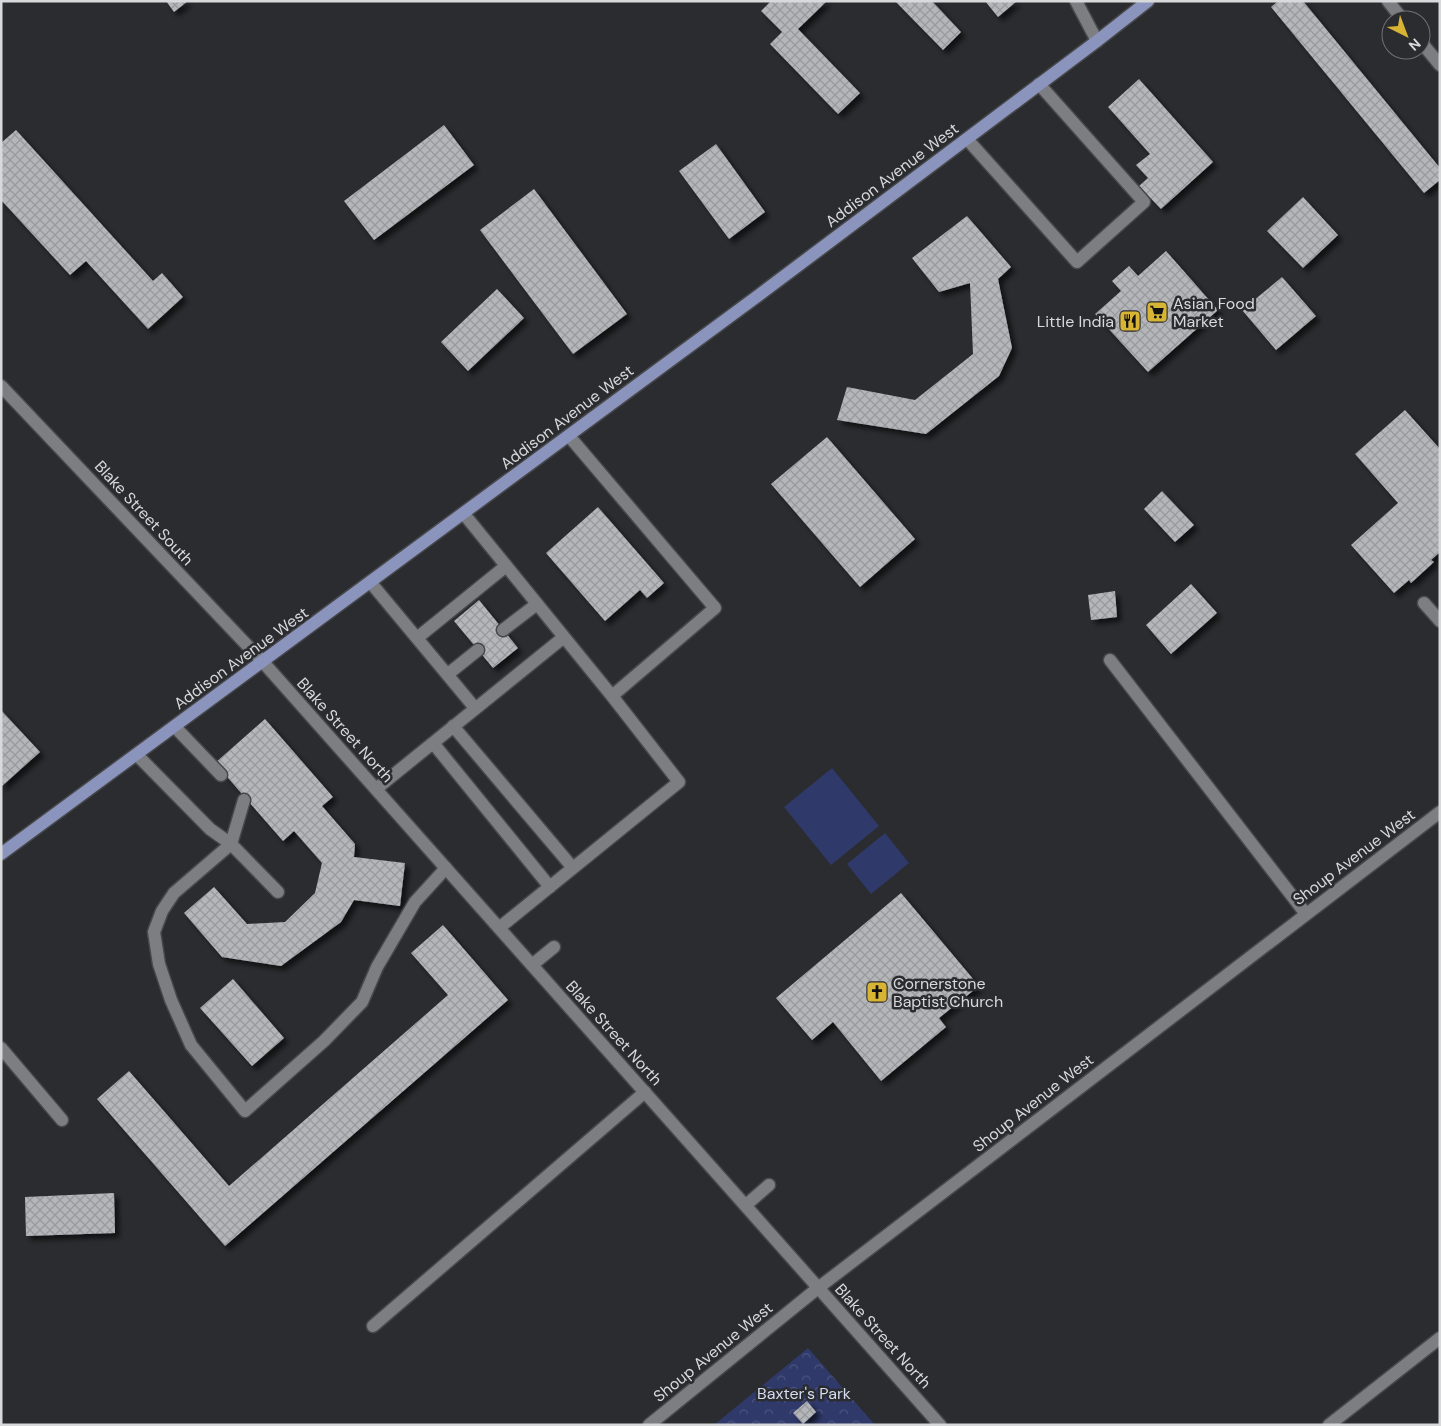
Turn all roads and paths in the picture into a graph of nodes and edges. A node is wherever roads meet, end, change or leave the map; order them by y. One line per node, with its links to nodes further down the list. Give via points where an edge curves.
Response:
1 (1076, 1): 3 (street)
2 (1148, 1): 3 (main road, Addison Avenue West)
3 (1097, 42): 4 (main road, Addison Avenue West)
4 (1039, 84): 5 (main road, Addison Avenue West); 5 (street, via 1144,202 1077,262)
5 (967, 139): 7 (main road, Addison Avenue West)
6 (1, 386): 19 (street, Blake Street South)
7 (569, 436): 8 (main road, Addison Avenue West); 21 (street, via 714,608)
8 (464, 514): 9 (street); 10 (main road, Addison Avenue West)
9 (506, 566): 12 (street); 16 (street)
10 (371, 583): 16 (street); 19 (main road, Addison Avenue West)
11 (1424, 603): 13 (street)
12 (537, 604): 14 (street); 15 (street)
13 (1440, 621)
14 (503, 630)
15 (564, 637): 21 (street); 22 (street)
16 (417, 638): 20 (street)
17 (478, 650): 20 (street)
18 (1110, 660): 37 (street)
19 (263, 662): 24 (main road, Addison Avenue West); 28 (street, Blake Street North)
20 (448, 674): 22 (street)
21 (612, 696): 34 (street, via 679,782)
22 (475, 708): 23 (street)
23 (453, 726): 25 (street); 34 (street)
24 (175, 727): 26 (main road, Addison Avenue West); 27 (street)
25 (433, 743): 28 (street); 35 (street)
26 (137, 755): 31 (street, via 210,829); 32 (main road, Addison Avenue West)
27 (221, 776)
28 (376, 789): 33 (street, Blake Street North)
29 (244, 800): 31 (street)
30 (1440, 812): 37 (street, Shoup Avenue West)
31 (231, 844): 33 (street, via 174,893 154,932 159,964 191,1045 245,1111 324,1041 362,1002 377,967 415,902); 36 (street)
32 (1, 854)
33 (446, 868): 38 (street, Blake Street North)
34 (573, 868): 35 (street)
35 (550, 887): 38 (street)
36 (278, 892)
37 (1306, 914): 46 (street, Shoup Avenue West)
38 (499, 928): 40 (street, Blake Street North)
39 (554, 947): 40 (street)
40 (532, 965): 42 (street, Blake Street North)
41 (1, 1048): 43 (street)
42 (645, 1092): 45 (street, Blake Street North); 47 (street)
43 (62, 1120)
44 (769, 1185): 45 (street)
45 (746, 1205): 46 (street, Blake Street North)
46 (818, 1288): 49 (street, Shoup Avenue West); 50 (street, Blake Street North)
47 (373, 1326)
48 (1440, 1338): 51 (street)
49 (649, 1425)
50 (940, 1425)
51 (1329, 1425)

